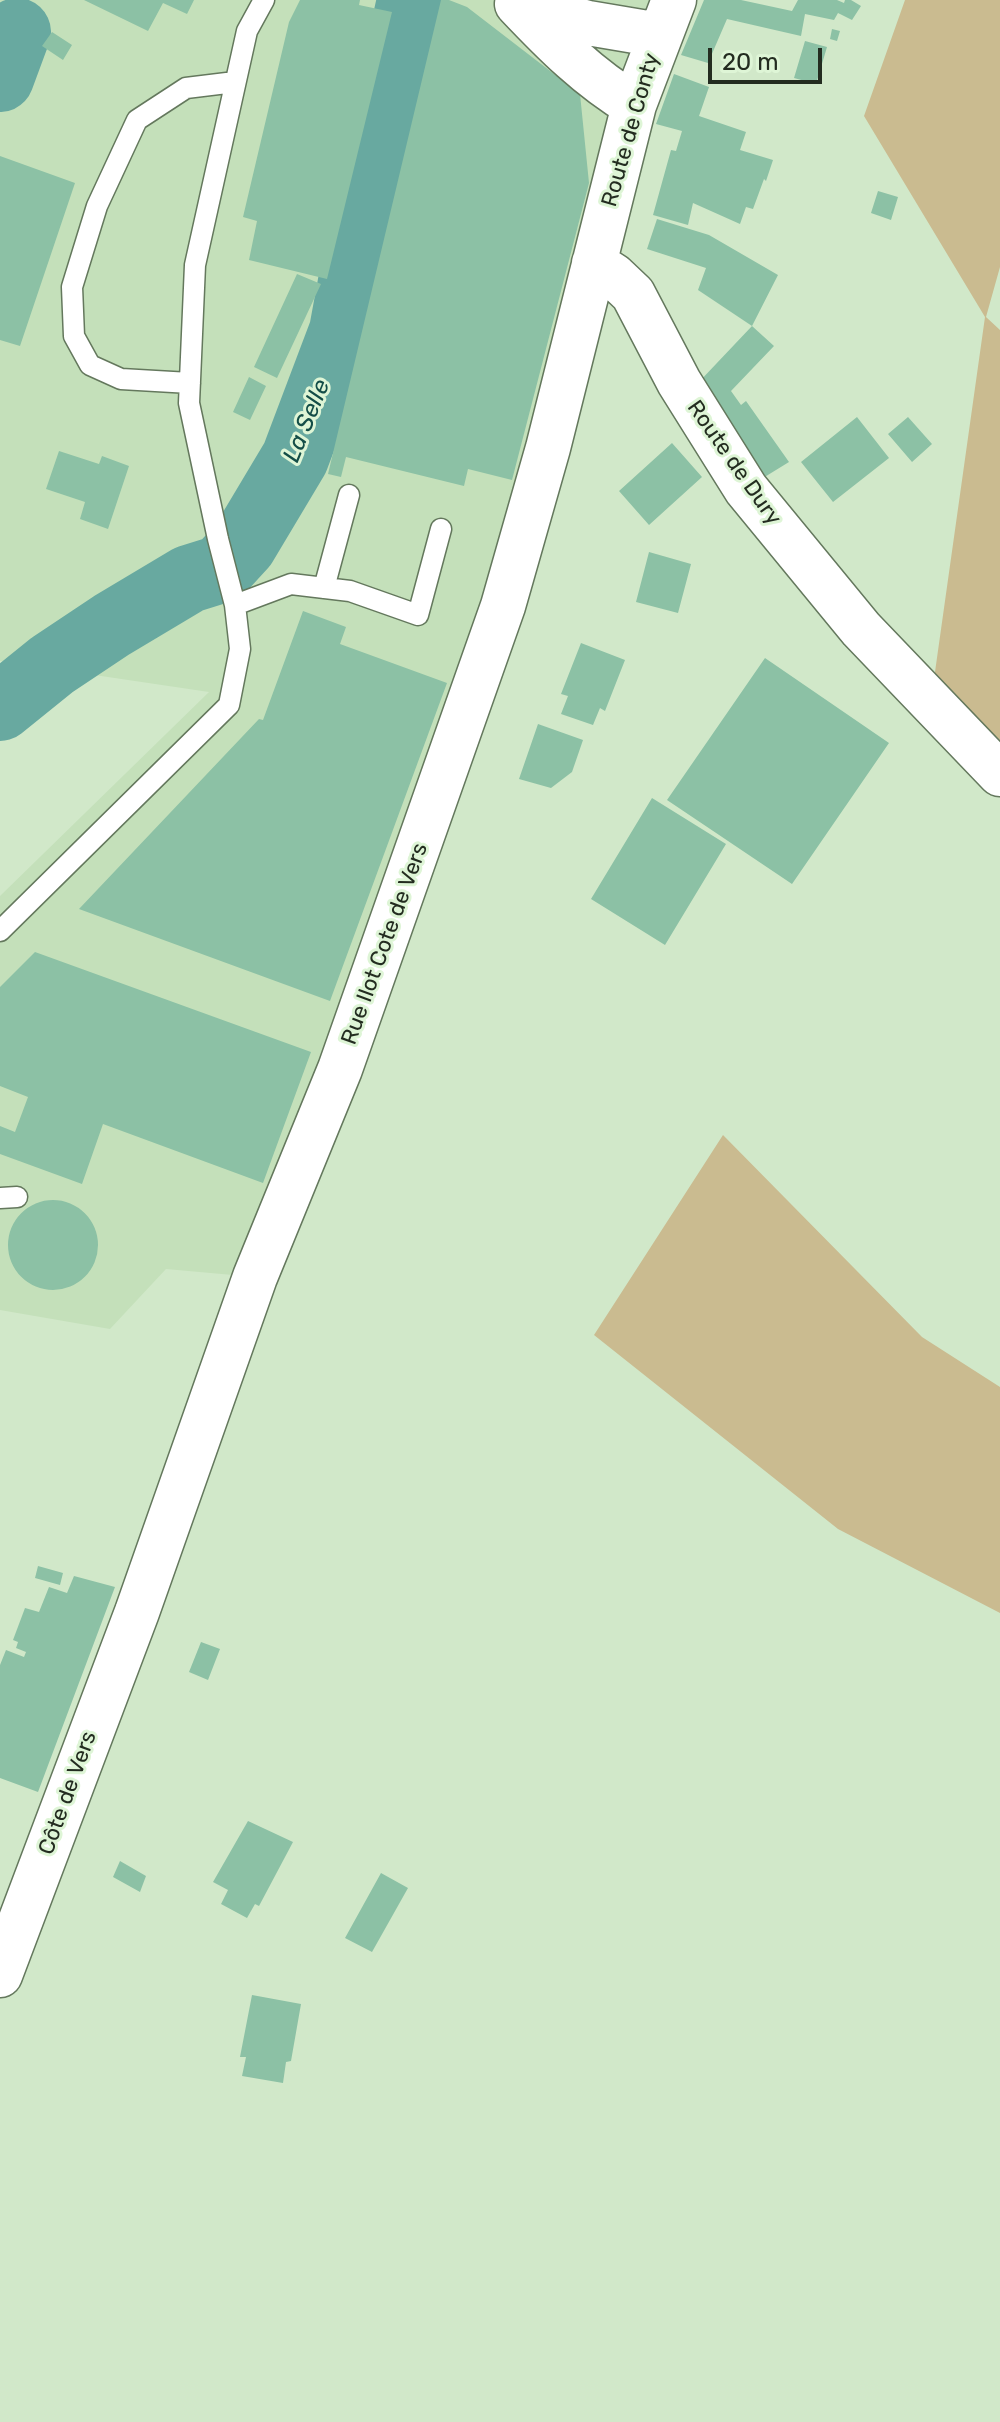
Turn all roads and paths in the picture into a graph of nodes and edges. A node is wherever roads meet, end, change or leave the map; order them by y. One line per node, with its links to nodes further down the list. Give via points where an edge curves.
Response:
1 (264, 0): 4 (lane, via 247,31)
2 (514, 2): 3 (street, via 588,23); 5 (street, via 568,56)
3 (666, 18): 5 (street, Route de Conty)
4 (235, 82): 7 (lane, via 195,265); 7 (lane, via 186,88 137,120 97,206 72,287 74,336 90,365 121,379)
5 (634, 105): 6 (street, Route de Conty)
6 (594, 263): 12 (street, Route de Dury, via 633,294 679,382 746,489 861,629); 14 (street, Rue Ilot Cote de Vers, via 503,606 345,1055 255,1277)
7 (190, 383): 11 (lane, via 189,403)
8 (349, 495): 10 (lane)
9 (441, 529): 10 (lane, via 418,615 350,591)
10 (324, 588): 11 (lane, via 291,584)
11 (233, 597): 13 (lane, via 240,649 229,705)
12 (1000, 774)
13 (0, 931)
14 (137, 1612): 15 (street, Côte de Vers)
15 (0, 1975)

